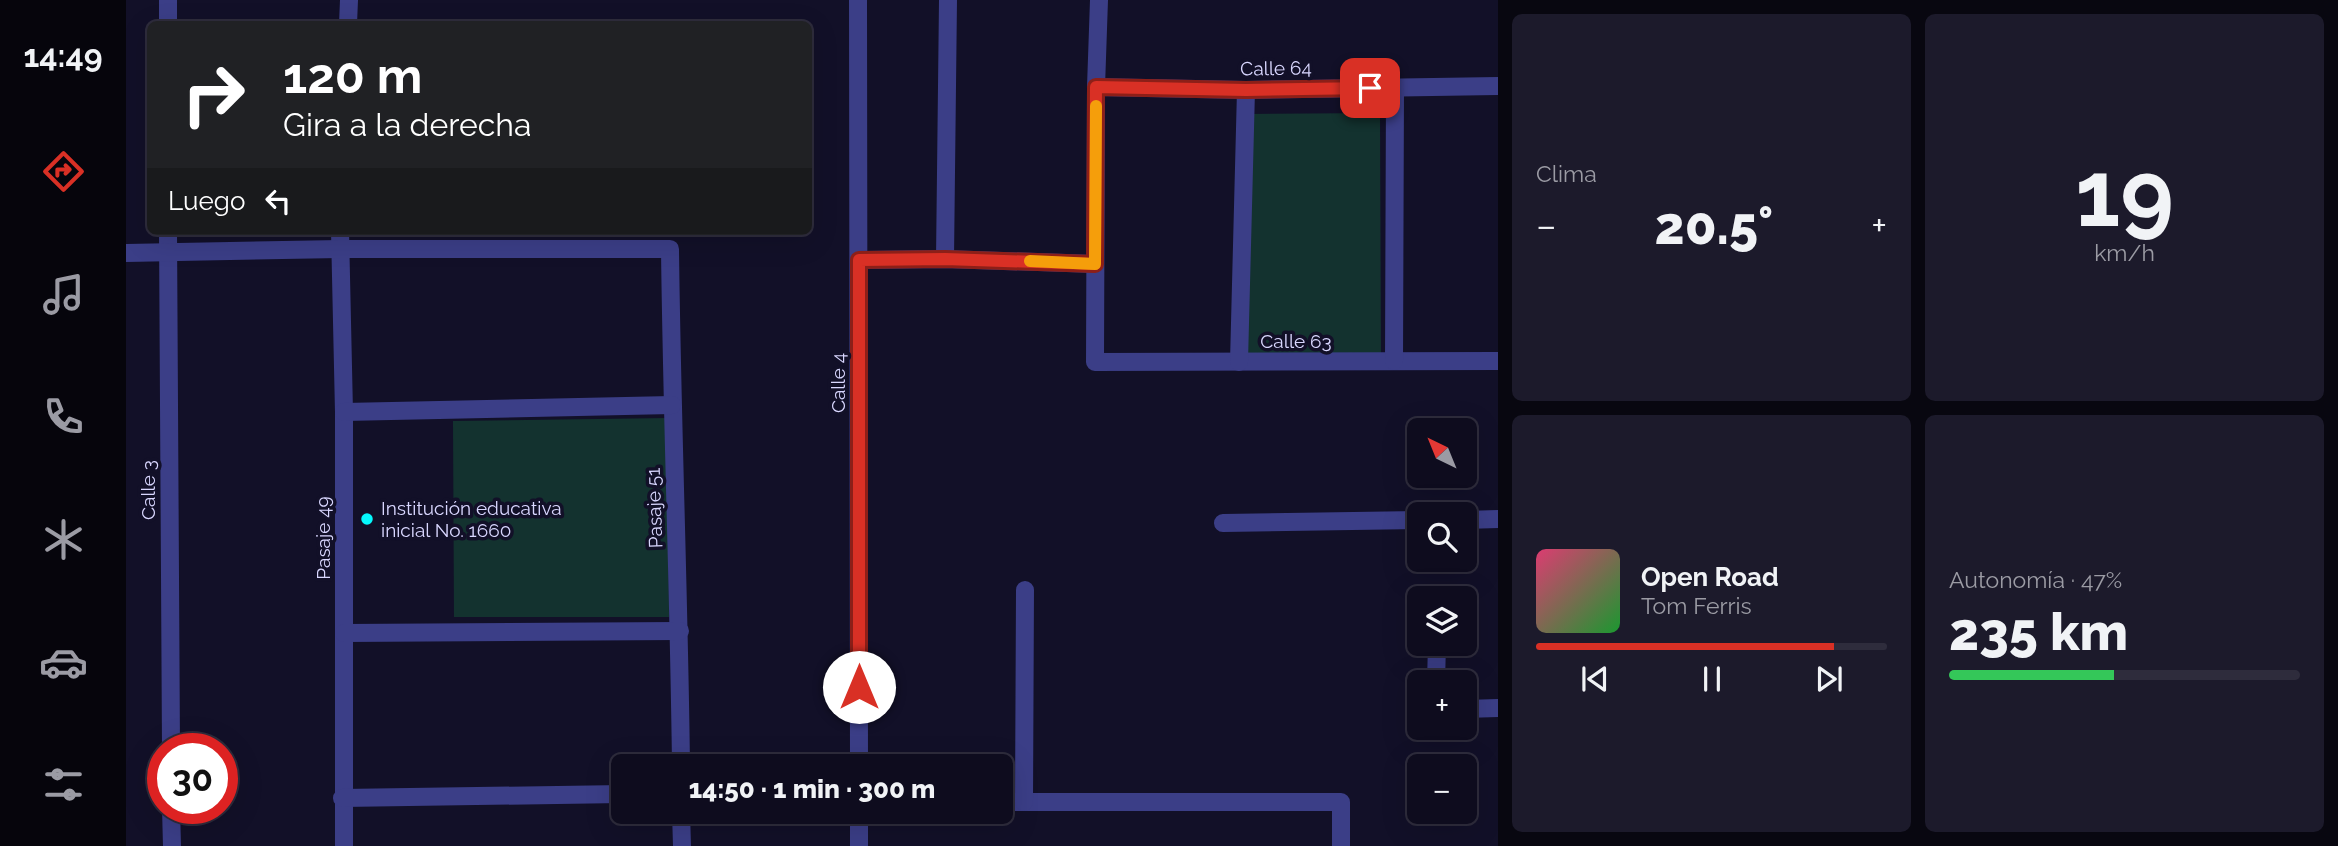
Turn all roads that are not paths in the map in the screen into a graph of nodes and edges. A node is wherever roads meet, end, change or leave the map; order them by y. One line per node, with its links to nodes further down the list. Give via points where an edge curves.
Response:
1 (168, 0): 6 (street)
2 (349, 0): 7 (street)
3 (858, 0): 18 (street, Calle 4)
4 (948, 0): 17 (street)
5 (1099, 0): 9 (street)
6 (168, 21)
7 (348, 21)
8 (1498, 86): 10 (street, Calle 64)
9 (1096, 87): 11 (street, Calle 64); 19 (street)
10 (1395, 87): 11 (street, Calle 64); 22 (street)
11 (1246, 90): 21 (street)
12 (168, 235): 16 (street, Calle 3)
13 (340, 235): 14 (street, Pasaje 49)
14 (340, 249): 16 (street); 23 (street, Pasaje 51, via 670,249); 24 (street, Pasaje 49)
15 (126, 253): 16 (street)
16 (168, 254): 34 (street, Calle 3)
17 (945, 259): 18 (street); 19 (street)
18 (859, 260): 36 (street, Calle 4)
19 (1095, 264): 21 (street, Calle 63, via 1095,362)
20 (1498, 361): 22 (street, Calle 63)
21 (1239, 362): 22 (street, Calle 63)
22 (1394, 362)
23 (672, 405): 24 (street); 30 (street, Pasaje 51)
24 (344, 412): 31 (street, Pasaje 49)
25 (1498, 519): 27 (street)
26 (1407, 520): 28 (street)
27 (1477, 520)
28 (1223, 523)
29 (1025, 590): 40 (street)
30 (680, 631): 31 (street); 35 (street, Pasaje 51)
31 (344, 633): 38 (street, Pasaje 49)
32 (1498, 708): 33 (street)
33 (1477, 709)
34 (171, 733)
35 (681, 754)
36 (859, 754)
37 (611, 794): 38 (street)
38 (342, 798): 45 (street, Pasaje 49)
39 (1013, 802): 40 (street)
40 (1024, 802): 48 (street, via 1341,802)
41 (171, 824): 44 (street)
42 (681, 824): 46 (street)
43 (859, 824): 47 (street)
44 (172, 846)
45 (344, 846)
46 (682, 846)
47 (859, 846)
48 (1341, 846)

